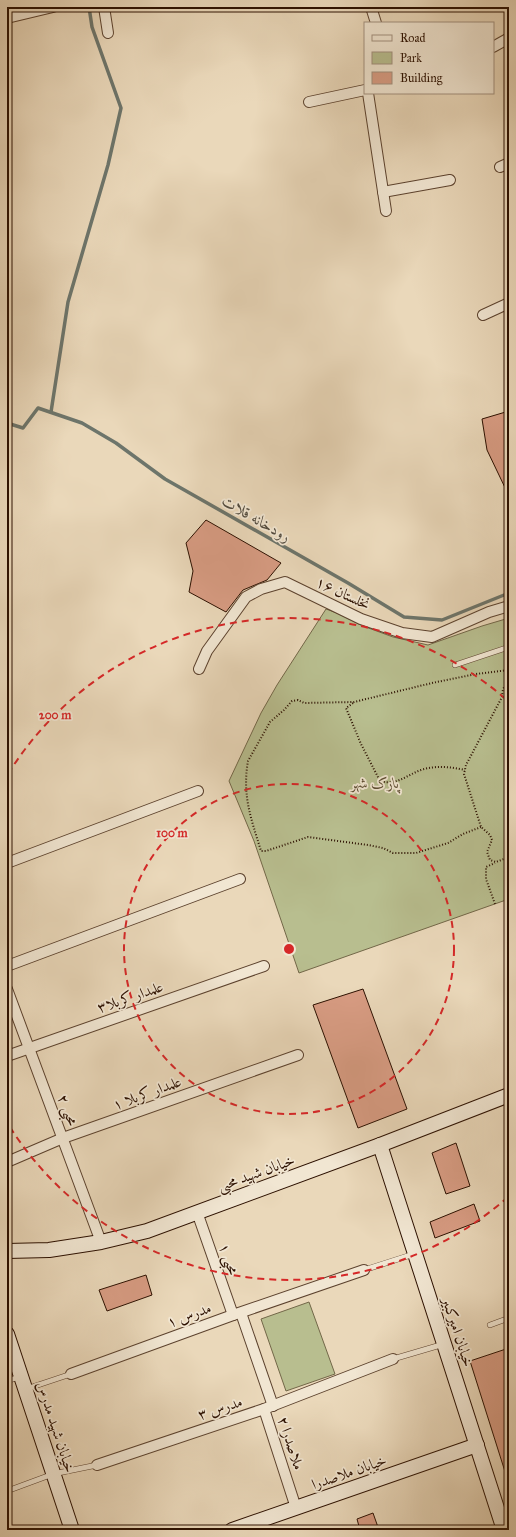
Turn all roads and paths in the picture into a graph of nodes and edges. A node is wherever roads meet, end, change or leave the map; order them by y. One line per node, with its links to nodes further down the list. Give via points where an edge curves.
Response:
1 (53, 7): 4 (street)
2 (104, 7): 6 (street)
3 (371, 7): 5 (street)
4 (7, 18)
5 (376, 22)
6 (108, 33)
7 (509, 38): 8 (street)
8 (494, 46)
9 (364, 90): 11 (street)
10 (368, 94): 13 (street)
11 (309, 102)
12 (450, 180): 13 (street)
13 (383, 192): 14 (street)
14 (386, 211)
15 (509, 303): 16 (street)
16 (483, 315)
17 (509, 606): 20 (street, نخلستان ۱۶, via 432,637 402,633 361,619 284,582 246,597 207,651)
18 (509, 647): 19 (lane)
19 (455, 665)
20 (199, 669)
21 (509, 670): 23 (path, via 432,683)
22 (509, 680): 24 (path)
23 (354, 702): 24 (path, via 346,708 380,781 394,782 421,770 436,767); 26 (path, via 292,701 270,722 248,760 245,791 249,815 261,851 266,852 308,837 368,845 393,853 416,853 448,843)
24 (465, 770): 26 (path, via 464,774)
25 (198, 791): 29 (street)
26 (481, 827): 28 (path, via 490,835 492,840 487,852 490,860)
27 (509, 857): 28 (path)
28 (496, 862): 31 (path, via 486,867 486,879)
29 (7, 863)
30 (240, 879): 32 (street)
31 (495, 904)
32 (7, 966)
33 (264, 966): 35 (street, علمدار کربلا۳)
34 (7, 989): 35 (street, محبی ۲)
35 (29, 1048): 37 (street, علمدار کربلا۳); 39 (street, محبی ۲)
36 (298, 1055): 39 (street, علمدار کربلا ۱)
37 (7, 1056)
38 (509, 1095): 40 (main road, خیابان شهید محبی)
39 (63, 1138): 41 (street, علمدار کربلا ۱); 43 (street, محبی ۲)
40 (380, 1145): 42 (main road, خیابان شهید محبی); 45 (main road, خیابان امیرکبیر)
41 (7, 1162)
42 (197, 1212): 43 (main road, خیابان شهید محبی, via 147,1230); 47 (street, محبی ۱)
43 (102, 1242): 44 (main road, خیابان شهید محبی, via 49,1250)
44 (7, 1251)
45 (415, 1253): 46 (lane); 51 (main road, خیابان امیرکبیر)
46 (364, 1270): 47 (street, مدرس ۱)
47 (237, 1314): 53 (street, مدرس ۱); 56 (street, محبی ۱)
48 (509, 1318): 49 (lane)
49 (490, 1325)
50 (7, 1334): 55 (main road, خیابان شهید مدرس)
51 (444, 1344): 52 (lane); 57 (main road, خیابان امیرکبیر)
52 (393, 1359): 56 (street, مدرس ۳)
53 (71, 1374): 55 (lane, مدرس ۱)
54 (7, 1381): 55 (lane, مدرس ۱)
55 (23, 1383): 59 (main road, خیابان شهید مدرس)
56 (269, 1408): 58 (street, مدرس ۳); 61 (street, ملاصدرا ۲)
57 (477, 1445): 61 (main road, خیابان ملاصدرا); 64 (main road, خیابان امیرکبیر)
58 (97, 1465): 59 (lane, مدرس ۳)
59 (53, 1474): 60 (lane, مدرس ۳); 62 (main road, خیابان شهید مدرس)
60 (7, 1491)
61 (296, 1508): 63 (main road, خیابان ملاصدرا)
62 (72, 1530)
63 (232, 1530)
64 (504, 1530)

